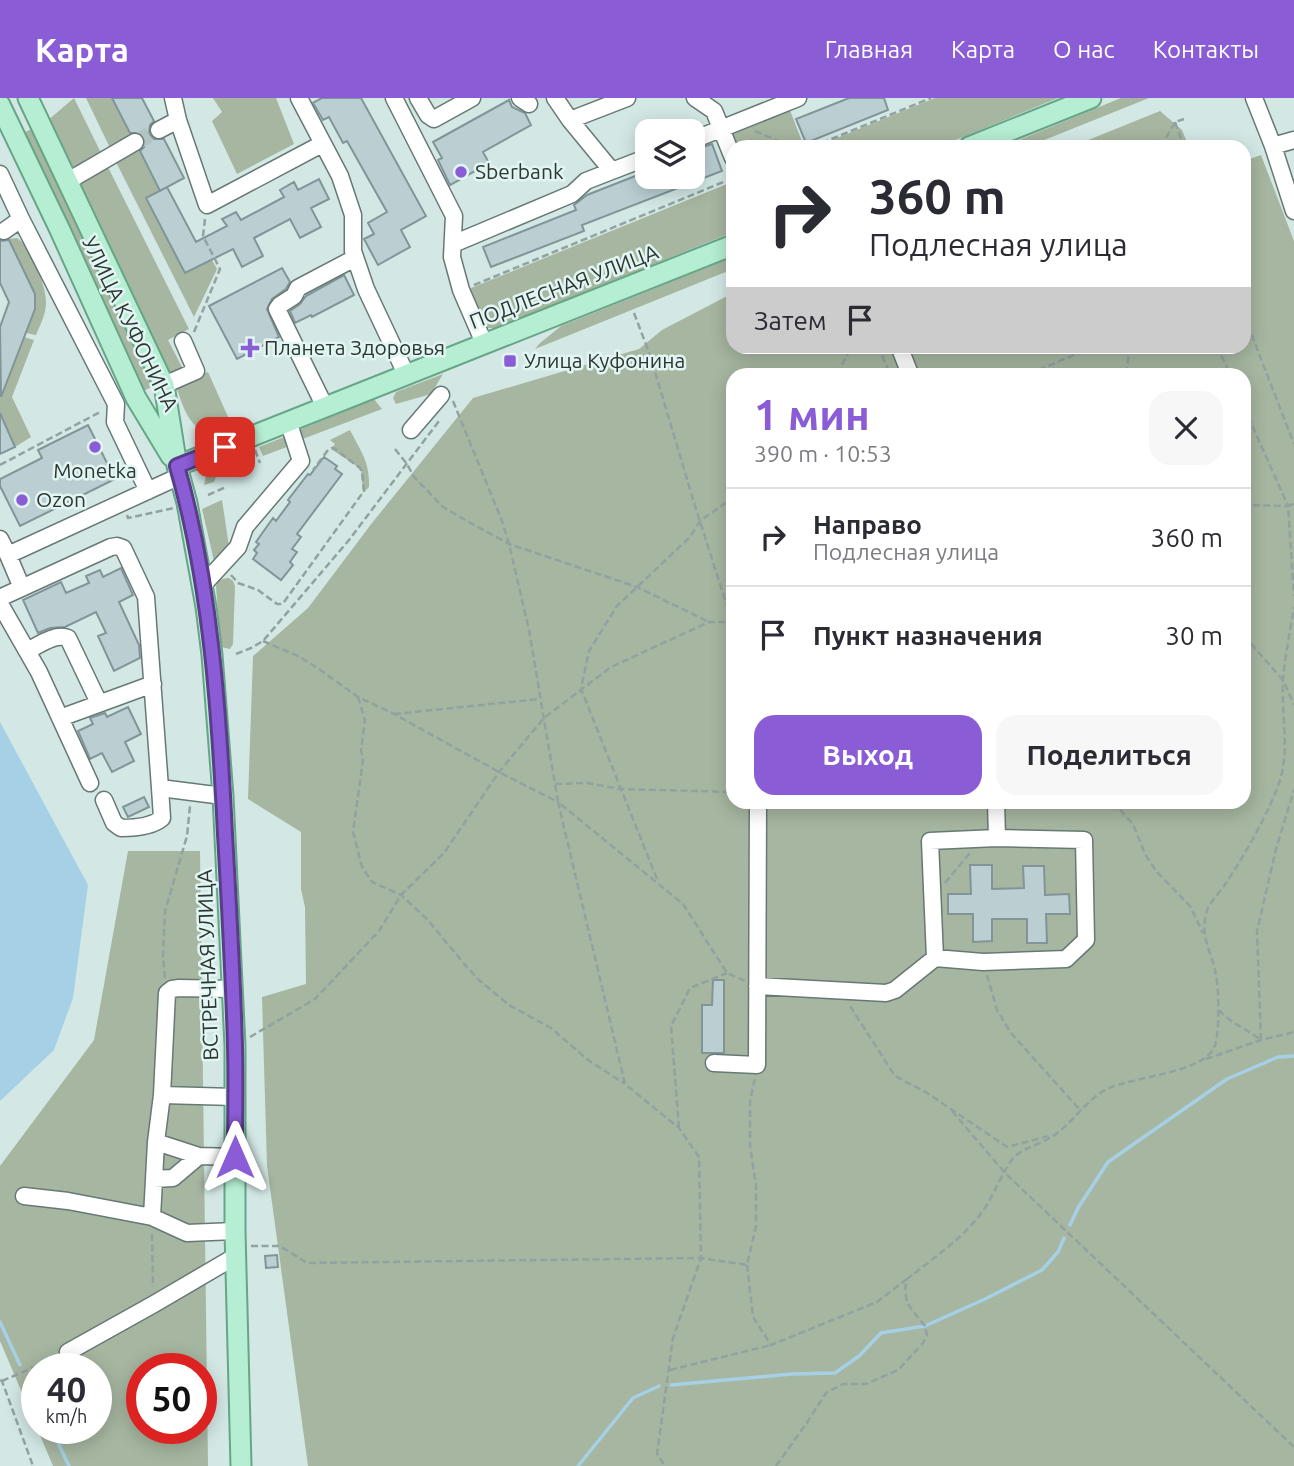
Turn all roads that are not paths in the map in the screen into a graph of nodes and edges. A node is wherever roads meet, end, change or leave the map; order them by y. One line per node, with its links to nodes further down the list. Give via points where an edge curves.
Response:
1 (173, 98): 14 (street)
2 (299, 98): 23 (street)
3 (394, 98): 32 (street, via 454,216)
4 (418, 98): 5 (street, via 434,119)
5 (472, 98)
6 (555, 98): 15 (street)
7 (626, 98): 15 (street)
8 (695, 98): 16 (street)
9 (798, 98): 16 (street)
10 (1091, 98): 21 (main road)
11 (1254, 98): 24 (street)
12 (34, 101): 13 (main road); 28 (main road, УЛИЦА КУФОНИНА)
13 (2, 117): 43 (main road, УЛИЦА КУФОНИНА, via 60,230 136,398)
14 (178, 120): 17 (street); 23 (street, via 207,205)
15 (570, 120): 26 (street)
16 (729, 126): 18 (street); 20 (street)
17 (159, 130)
18 (705, 135)
19 (1294, 139): 24 (street)
20 (731, 140)
21 (986, 140)
22 (135, 142): 28 (street)
23 (323, 144): 34 (street, via 353,215)
24 (1273, 146): 29 (street)
25 (635, 162): 26 (street)
26 (612, 171): 32 (street, via 586,181 572,194)
27 (0, 174): 30 (street)
28 (68, 181): 38 (main road, УЛИЦА КУФОНИНА)
29 (1294, 211)
30 (21, 219): 31 (street); 44 (street, via 116,404 115,422)
31 (4, 230)
32 (453, 244): 36 (street, via 461,290)
33 (726, 248): 36 (main road, ПОДЛЕСНАЯ УЛИЦА)
34 (355, 258): 37 (street); 40 (street, via 298,288 277,309)
35 (188, 337): 38 (street, via 196,371)
36 (484, 343): 37 (main road, ПОДЛЕСНАЯ УЛИЦА)
37 (406, 374): 40 (main road, ПОДЛЕСНАЯ УЛИЦА)
38 (164, 385): 43 (main road, УЛИЦА КУФОНИНА)
39 (441, 395): 42 (street)
40 (325, 407): 41 (main road, ПОДЛЕСНАЯ УЛИЦА)
41 (288, 421): 43 (main road, ПОДЛЕСНАЯ УЛИЦА); 47 (street, via 302,461 245,527 238,547)
42 (411, 430)
43 (178, 471): 44 (street); 47 (main road, ВСТРЕЧНАЯ УЛИЦА)
44 (148, 491): 46 (street)
45 (0, 539): 46 (street)
46 (8, 555): 48 (street)
47 (203, 585): 56 (main road, ВСТРЕЧНАЯ УЛИЦА)
48 (22, 588): 49 (street, via 4,596); 51 (street, via 111,547 123,548 146,597)
49 (0, 603): 50 (street)
50 (27, 651): 52 (street, via 62,635 68,638); 53 (street)
51 (153, 684): 52 (street); 55 (street)
52 (99, 703): 53 (street)
53 (60, 718): 54 (street)
54 (90, 783)
55 (160, 788): 56 (street); 57 (street, via 162,817 152,824 121,828)
56 (223, 796): 63 (main road, ВСТРЕЧНАЯ УЛИЦА)
57 (104, 800)
58 (758, 809): 62 (street)
59 (995, 809): 60 (street)
60 (991, 839): 61 (street, via 930,841); 61 (street, via 1084,840 1086,940 1066,960)
61 (935, 958): 62 (street, via 891,992)
62 (757, 986): 64 (street, via 757,1065)
63 (232, 989): 65 (street, via 179,988 167,993); 66 (main road, ВСТРЕЧНАЯ УЛИЦА)
64 (714, 1063)
65 (162, 1095): 66 (street); 67 (street)
66 (235, 1097): 69 (main road, ВСТРЕЧНАЯ УЛИЦА)
67 (156, 1142): 68 (street); 70 (street)
68 (199, 1156): 69 (street); 70 (street, via 173,1178)
69 (235, 1157): 73 (main road, ВСТРЕЧНАЯ УЛИЦА)
70 (154, 1180): 72 (street)
71 (24, 1196): 72 (street)
72 (152, 1217): 73 (street, via 187,1233)
73 (235, 1244): 74 (street, via 154,1304); 75 (main road, ВСТРЕЧНАЯ УЛИЦА)
74 (68, 1352)
75 (241, 1466)

